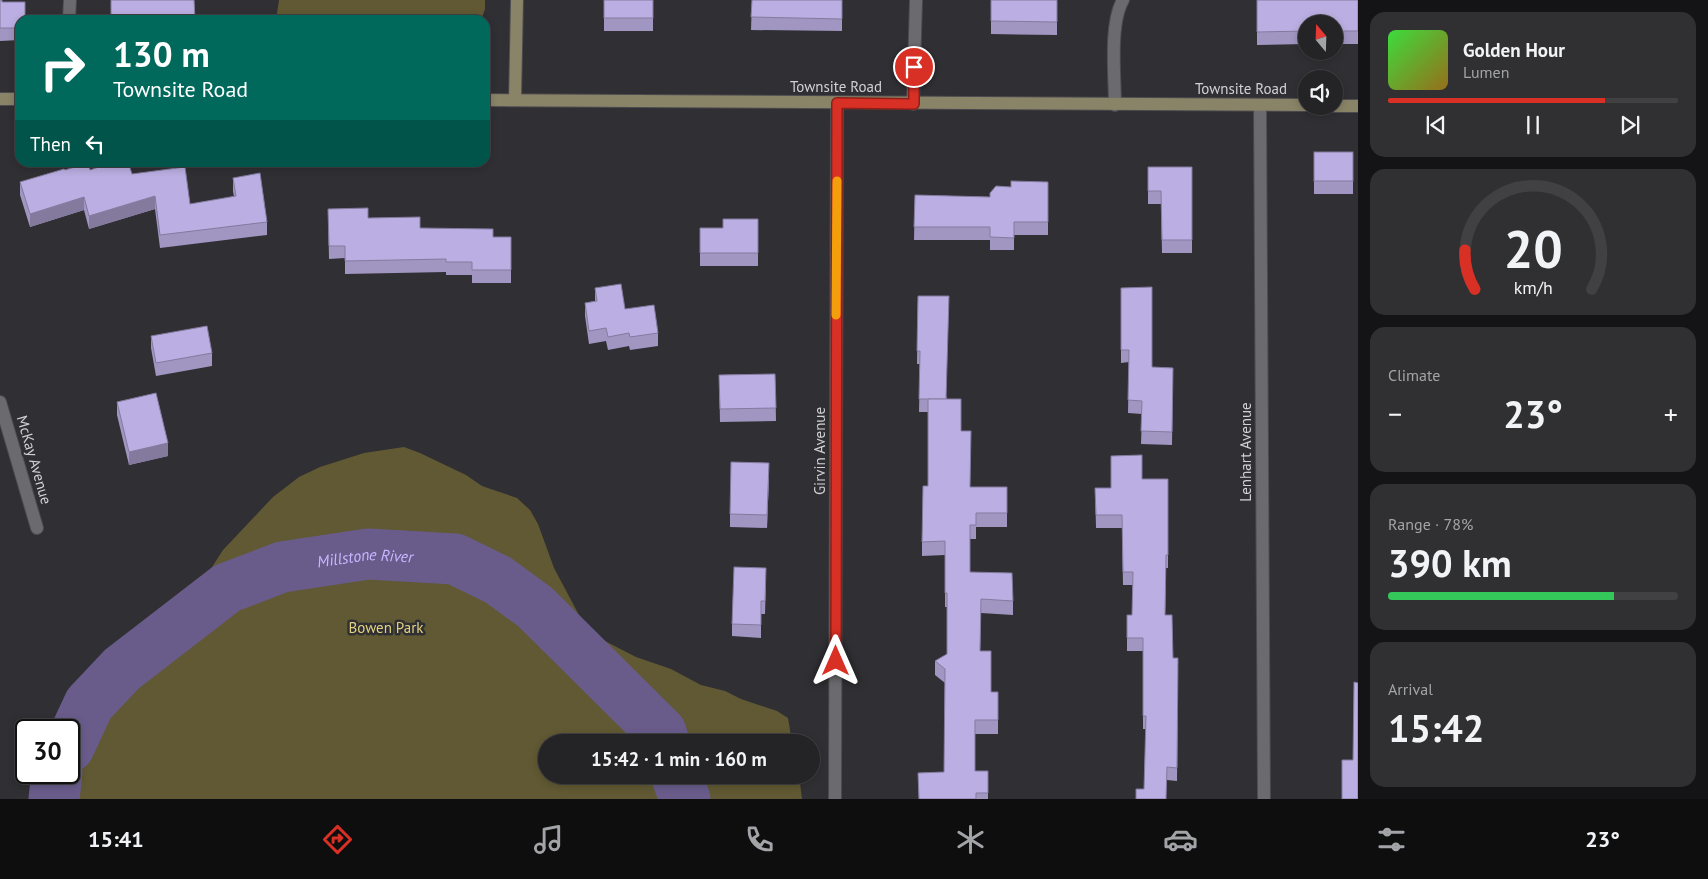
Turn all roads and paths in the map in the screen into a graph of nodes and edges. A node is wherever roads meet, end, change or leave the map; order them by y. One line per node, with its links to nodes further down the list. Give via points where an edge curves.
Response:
1 (70, 0): 5 (street)
2 (517, 0): 9 (street)
3 (916, 0): 11 (street)
4 (1123, 0): 12 (street, via 1115,36)
5 (69, 15)
6 (0, 99): 7 (street)
7 (15, 99)
8 (490, 100): 9 (street, Townsite Road)
9 (515, 100): 10 (street, Townsite Road)
10 (837, 103): 11 (street, Townsite Road); 19 (street, Girvin Avenue)
11 (914, 104): 12 (street, Townsite Road)
12 (1115, 105): 13 (street, Townsite Road)
13 (1260, 105): 14 (street, Townsite Road); 20 (street, Lenhart Avenue)
14 (1298, 106)
15 (1343, 106): 16 (street)
16 (1358, 106)
17 (0, 402): 18 (street, McKay Avenue)
18 (37, 528)
19 (835, 799)
20 (1264, 799)

